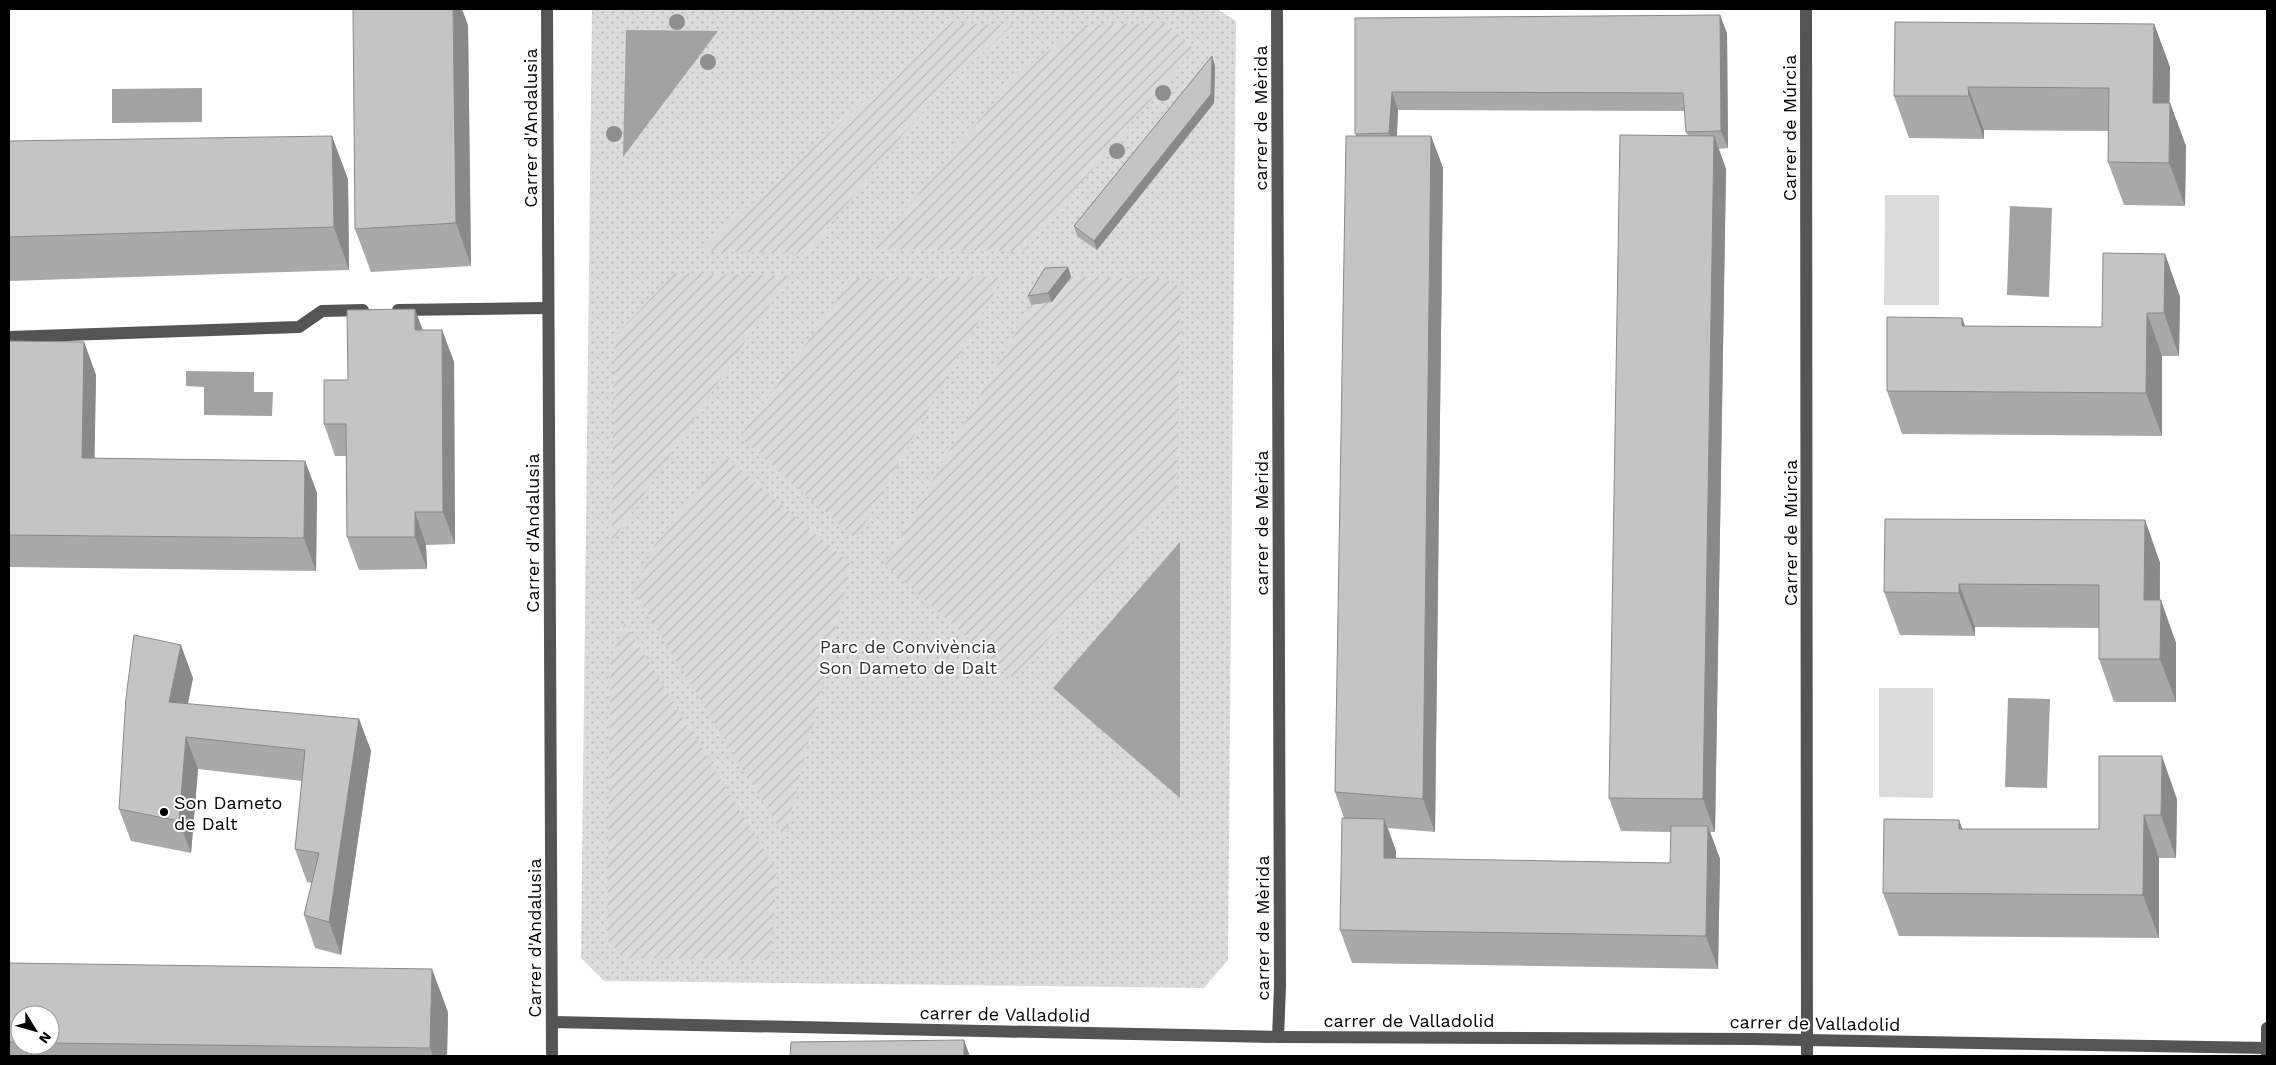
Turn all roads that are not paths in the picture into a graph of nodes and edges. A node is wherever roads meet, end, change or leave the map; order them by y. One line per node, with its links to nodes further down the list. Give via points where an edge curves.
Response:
1 (547, 9): 4 (street, Carrer d'Andalusia)
2 (1277, 9): 8 (street, carrer de Mèrida)
3 (1806, 9): 9 (street, Carrer de Múrcia)
4 (548, 308): 5 (street, via 322,310 299,327); 6 (street, Carrer d'Andalusia)
5 (9, 337)
6 (552, 1022): 8 (street, carrer de Valladolid); 11 (street, Carrer d'Andalusia)
7 (2267, 1028): 10 (street)
8 (1278, 1037): 9 (street, carrer de Valladolid)
9 (1807, 1040): 10 (street, carrer de Valladolid); 12 (street, Carrer de Múrcia)
10 (2267, 1048): 13 (street)
11 (552, 1056)
12 (1807, 1056)
13 (2267, 1056)

